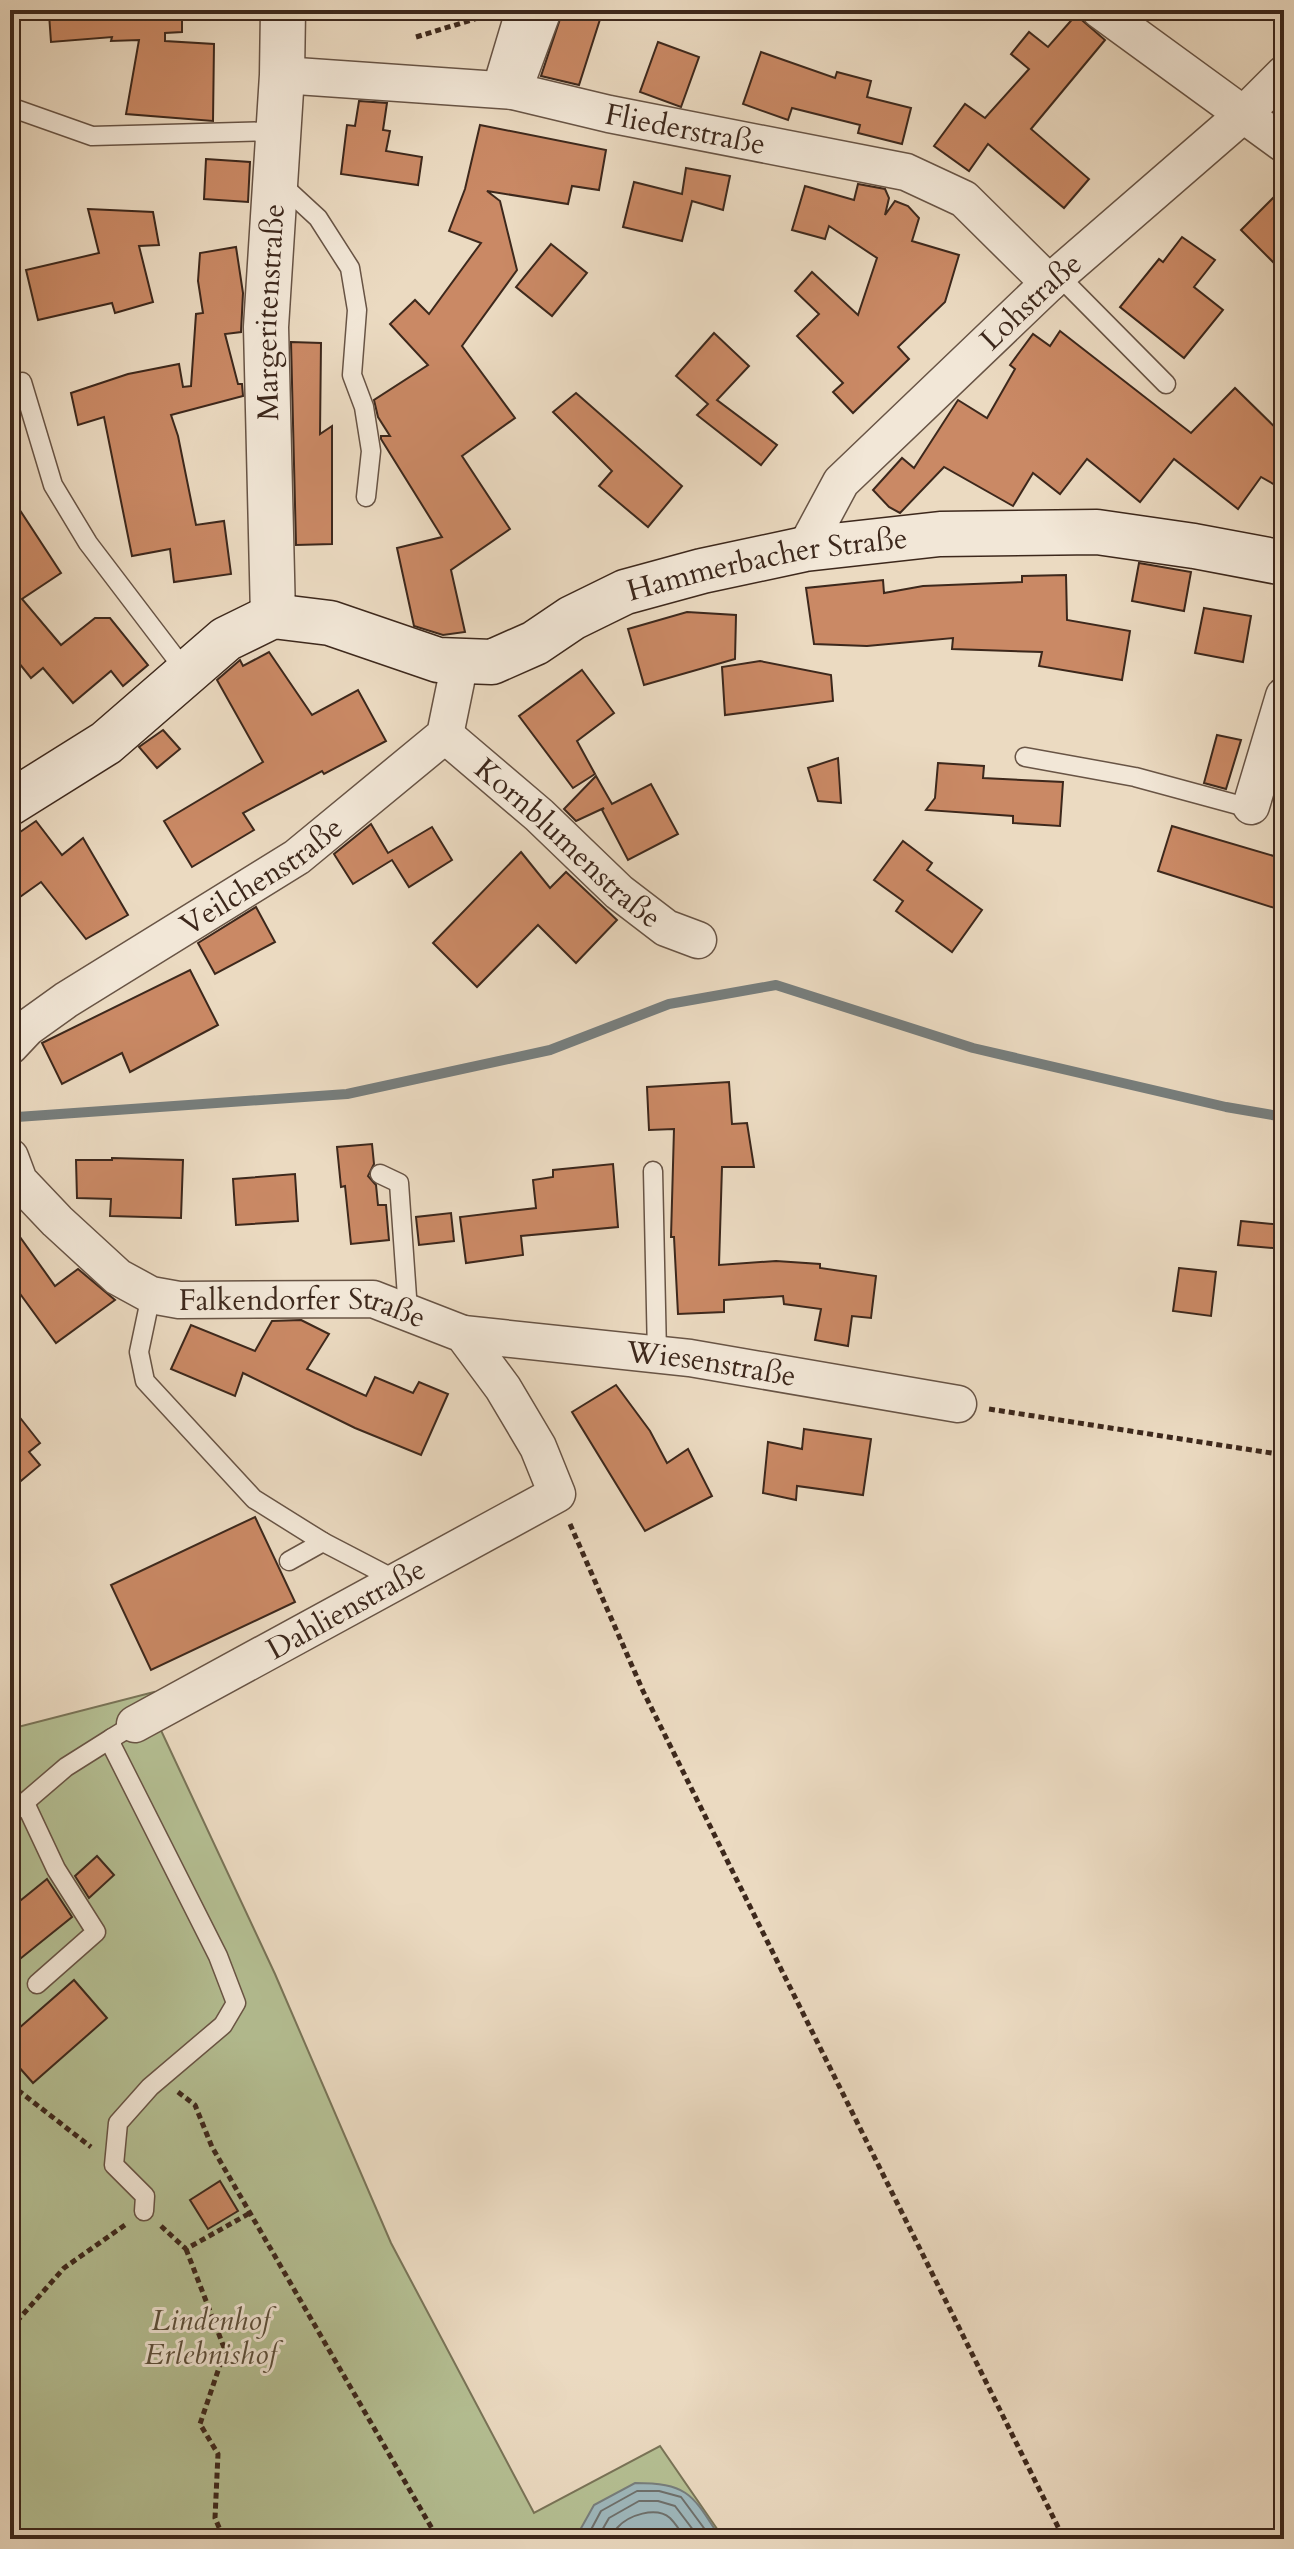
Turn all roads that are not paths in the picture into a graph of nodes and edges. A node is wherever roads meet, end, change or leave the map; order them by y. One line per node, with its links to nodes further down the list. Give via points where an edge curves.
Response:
1 (283, 10): 6 (main road, Margeritenstraße)
2 (515, 10): 7 (lane)
3 (543, 10): 7 (street)
4 (1100, 10): 9 (street)
5 (1284, 74): 9 (street, Lohstraße)
6 (282, 75): 7 (street, Fliederstraße); 10 (main road, Margeritenstraße)
7 (502, 90): 13 (street, Fliederstraße, via 906,172 964,199)
8 (10, 107): 10 (lane, via 92,136)
9 (1245, 113): 11 (street); 13 (street, Lohstraße)
10 (278, 131): 12 (main road, Margeritenstraße)
11 (1284, 144)
12 (275, 178): 16 (lane, via 318,218 350,268 357,310 352,375 371,451); 19 (main road, Margeritenstraße, via 266,327)
13 (1054, 279): 15 (lane); 17 (street, Lohstraße, via 841,482)
14 (22, 382): 21 (lane, via 53,485 88,543)
15 (1166, 384)
16 (366, 497)
17 (805, 549): 18 (main road, Hammerbacher Straße, via 940,534 1097,532); 20 (main road, Hammerbacher Straße, via 625,592 492,662)
18 (1284, 563)
19 (273, 616): 20 (main road, Hammerbacher Straße, via 330,623 438,660); 21 (main road, via 226,639)
20 (460, 662): 23 (street)
21 (187, 673): 25 (main road, via 106,743)
22 (1284, 696): 26 (street)
23 (445, 735): 27 (street, Kornblumenstraße, via 619,892 666,928); 28 (street, Veilchenstraße, via 297,857 66,1000)
24 (1025, 757): 26 (lane)
25 (10, 803)
26 (1251, 806)
27 (698, 940)
28 (10, 1046)
29 (653, 1171): 35 (lane)
30 (380, 1174): 33 (lane, via 399,1183)
31 (13, 1176): 32 (street, Falkendorfer Straße, via 118,1277)
32 (151, 1295): 33 (street, Falkendorfer Straße, via 179,1300 373,1299); 38 (lane, via 139,1352 145,1381 254,1499)
33 (408, 1311): 34 (street, Falkendorfer Straße)
34 (463, 1334): 35 (street, Wiesenstraße); 37 (street, Falkendorfer Straße, via 538,1447)
35 (657, 1354): 36 (street, Wiesenstraße)
36 (958, 1404)
37 (557, 1494): 40 (street, Dahlienstraße)
38 (323, 1542): 39 (lane); 40 (lane)
39 (289, 1561)
40 (398, 1581): 41 (street, Dahlienstraße)
41 (123, 1731): 42 (lane, via 66,1767); 44 (lane, via 112,1746 218,1956 236,2003 223,2025 118,2123 114,2165 145,2196)
42 (17, 1809): 43 (lane, via 96,1932)
43 (37, 1984)
44 (144, 2211)

